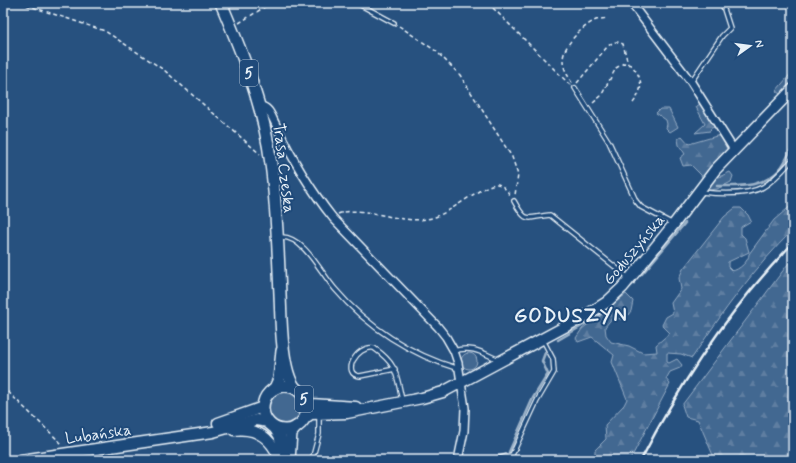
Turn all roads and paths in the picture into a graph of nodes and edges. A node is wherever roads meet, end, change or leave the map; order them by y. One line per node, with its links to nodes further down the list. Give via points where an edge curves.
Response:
1 (20, 3): 19 (path, via 105,31 164,70 220,117 255,151)
2 (221, 3): 10 (main road, Trasa Czeska / 5)
3 (272, 3): 10 (path)
4 (357, 3): 9 (lane)
5 (488, 3): 13 (path, via 569,85)
6 (631, 3): 12 (street)
7 (722, 3): 12 (lane, via 730,28)
8 (606, 18): 13 (path, via 595,20 580,32 563,55 565,68)
9 (394, 22): 22 (path, via 436,51 460,75 479,102 512,157 518,175)
10 (231, 27): 16 (main road, Trasa Czeska / 5)
11 (628, 64): 13 (path, via 623,44 614,42 579,80); 15 (path, via 638,72 642,84); 17 (path, via 620,64 616,68 601,96)
12 (691, 82): 18 (street)
13 (575, 88): 17 (lane)
14 (793, 89): 18 (street, Goduszyńska)
15 (633, 103)
16 (260, 106): 23 (street, via 265,107 270,113 305,180); 28 (main road, Trasa Czeska / 5, via 273,181)
17 (588, 107): 24 (lane, via 610,142 636,201 640,206)
18 (734, 150): 21 (street, Goduszyńska)
19 (263, 155)
20 (793, 159): 21 (lane, via 762,187 746,191)
21 (698, 192): 24 (street, Goduszyńska)
22 (514, 200): 23 (path, via 502,186 496,184 486,187 435,217 415,221 353,210 339,213); 26 (lane, via 522,215 530,219 550,215)
23 (333, 218): 29 (street, via 438,327)
24 (674, 224): 26 (street, Goduszyńska)
25 (282, 237): 32 (lane, via 297,241 346,301 383,333 434,362)
26 (630, 278): 27 (street, Goduszyńska, via 596,310)
27 (543, 339): 30 (street, Goduszyńska); 53 (lane, via 553,359 554,372 537,401 512,455)
28 (283, 344): 35 (main road, Trasa Czeska / 5, via 279,379); 36 (main road, Trasa Czeska / 5, via 289,379)
29 (454, 351): 30 (lane, via 475,349); 32 (street)
30 (502, 361): 33 (street, Goduszyńska)
31 (395, 368): 31 (lane, via 360,376 355,376 351,368 358,353 369,347 391,361); 38 (lane)
32 (459, 369): 33 (street)
33 (461, 383): 38 (street, Goduszyńska, via 433,396); 52 (street, via 465,420)
34 (3, 387): 46 (path)
35 (275, 388): 36 (main road, 5); 39 (main road, 5, via 266,396)
36 (295, 388): 37 (main road, 5)
37 (305, 400): 40 (street, Goduszyńska, via 311,404); 42 (main road, 5, via 306,412)
38 (402, 402): 40 (street, Goduszyńska)
39 (263, 406): 43 (main road, via 263,412); 45 (street, Lubańska)
40 (364, 408): 41 (street, Goduszyńska, via 347,413)
41 (320, 414): 42 (street, Goduszyńska, via 311,414); 51 (lane, via 319,434)
42 (300, 423): 43 (main road, 5, via 286,430); 50 (main road, 5, via 291,433)
43 (271, 425): 44 (street, Lubańska, via 261,420); 49 (main road, via 280,436)
44 (213, 432): 45 (street, Lubańska); 48 (street, via 246,429 258,432 272,444)
45 (180, 436): 47 (street, Lubańska)
46 (62, 443)
47 (21, 460)
48 (280, 460)
49 (284, 460)
50 (289, 460)
51 (312, 460)
52 (458, 460)
53 (494, 460)

